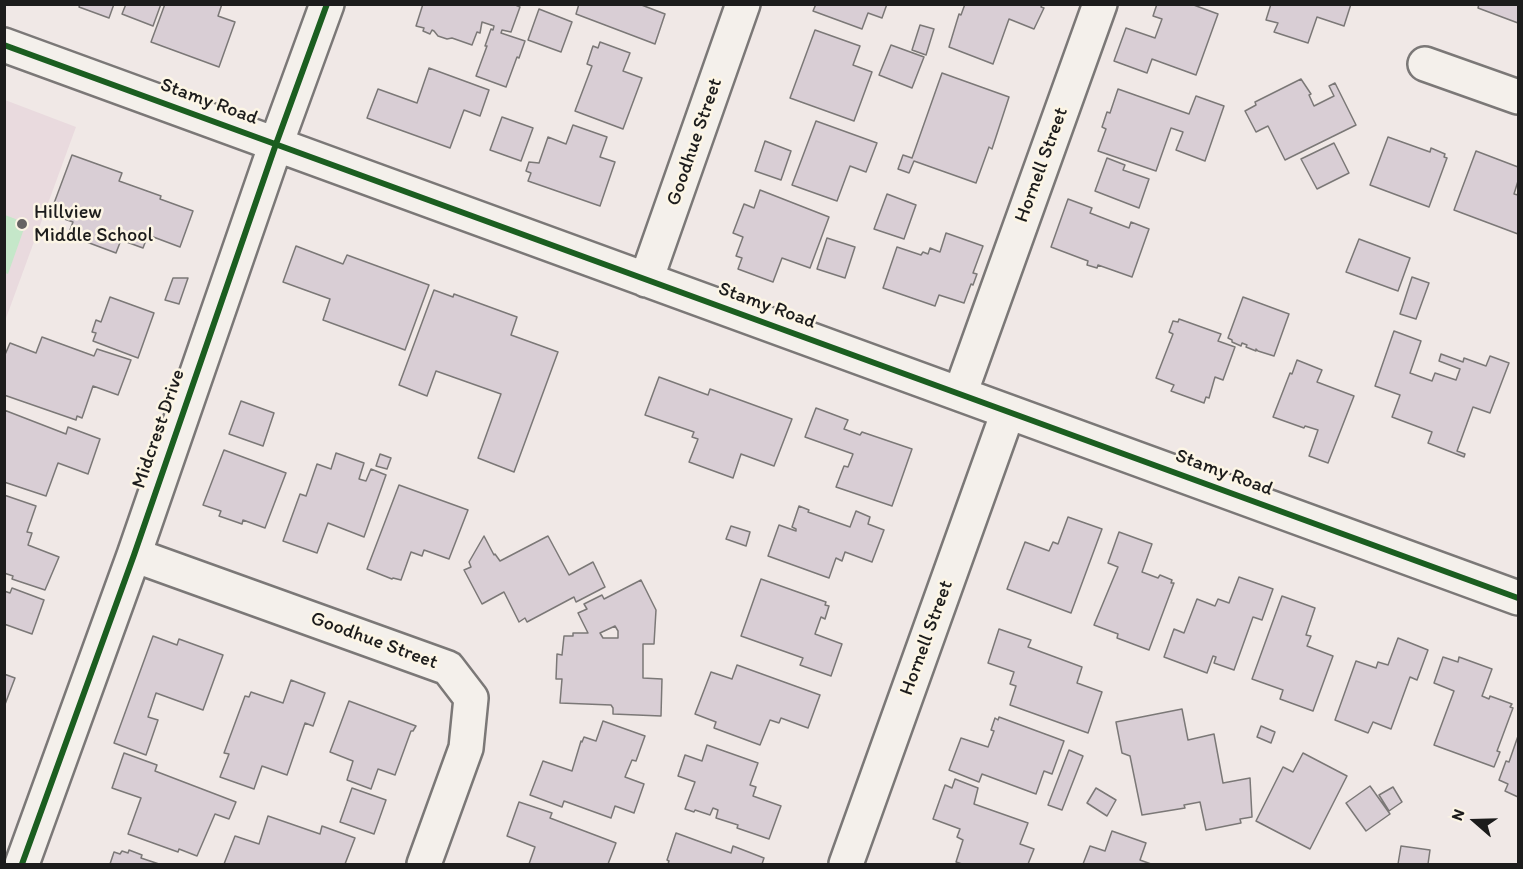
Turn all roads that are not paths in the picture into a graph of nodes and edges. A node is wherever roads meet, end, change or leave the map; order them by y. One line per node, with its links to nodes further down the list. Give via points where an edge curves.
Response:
1 (327, 4): 7 (street, Midcrest Drive)
2 (743, 4): 8 (street, Goodhue Street)
3 (1100, 4): 9 (street, Hornell Street)
4 (4, 45): 7 (street, Stamy Road)
5 (1425, 64): 6 (street)
6 (1518, 97)
7 (276, 144): 8 (street, Stamy Road); 11 (street, Midcrest Drive)
8 (646, 280): 9 (street, Stamy Road)
9 (960, 394): 10 (street, Stamy Road)
10 (1008, 412): 12 (street, Stamy Road); 15 (street, Hornell Street)
11 (134, 555): 13 (street, Midcrest Drive); 14 (street, Goodhue Street, via 448,668 471,698 466,748)
12 (1518, 598)
13 (22, 864)
14 (424, 864)
15 (846, 864)

